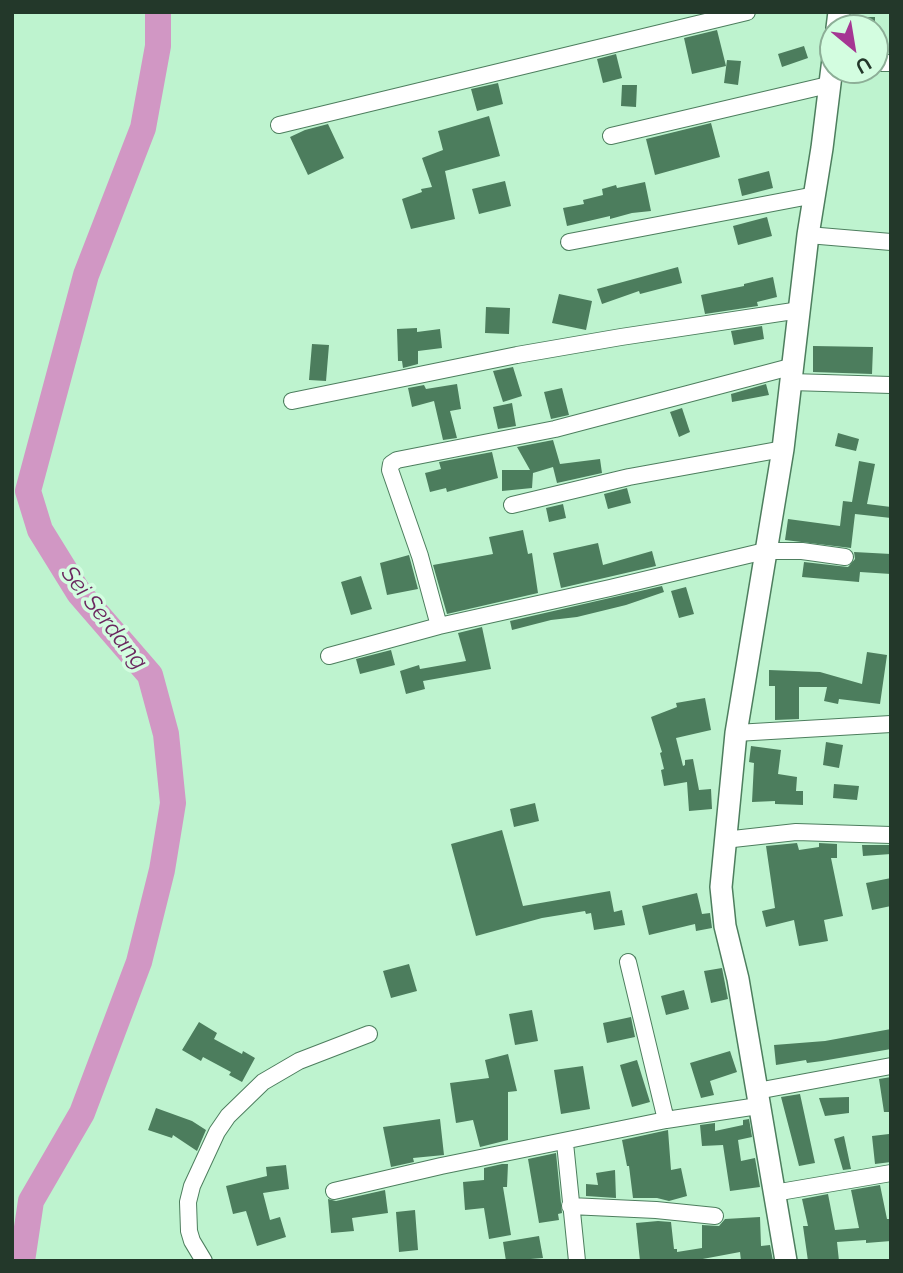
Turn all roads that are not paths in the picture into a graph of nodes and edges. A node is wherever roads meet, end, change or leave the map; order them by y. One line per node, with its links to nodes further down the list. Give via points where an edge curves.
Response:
1 (747, 12): 3 (street)
2 (828, 85): 4 (street); 5 (main road)
3 (279, 125)
4 (611, 136)
5 (815, 195): 6 (main road); 7 (street)
6 (808, 235): 8 (street); 9 (main road)
7 (569, 242)
8 (891, 242)
9 (800, 310): 10 (main road); 12 (street, via 517,355)
10 (792, 374): 11 (street); 13 (main road); 17 (street, via 391,464)
11 (891, 385)
12 (292, 401)
13 (783, 449): 14 (street, via 629,477); 15 (main road)
14 (512, 505)
15 (765, 551): 16 (street); 17 (street); 20 (main road)
16 (845, 557)
17 (439, 626): 18 (street)
18 (328, 656)
19 (891, 724): 20 (street)
20 (736, 733): 22 (main road)
21 (891, 835): 22 (street, via 796,832)
22 (724, 840): 26 (main road, via 720,887)
23 (628, 962): 27 (street)
24 (369, 1034): 34 (street, via 299,1061 263,1082 228,1116 188,1202 189,1231)
25 (891, 1066): 26 (street)
26 (757, 1099): 27 (street); 31 (main road)
27 (666, 1120): 28 (street)
28 (565, 1143): 30 (street); 32 (street)
29 (891, 1173): 31 (street)
30 (334, 1191)
31 (774, 1193): 36 (main road)
32 (570, 1206): 33 (street); 35 (street)
33 (715, 1216)
34 (204, 1261)
35 (577, 1261)
36 (786, 1261)

